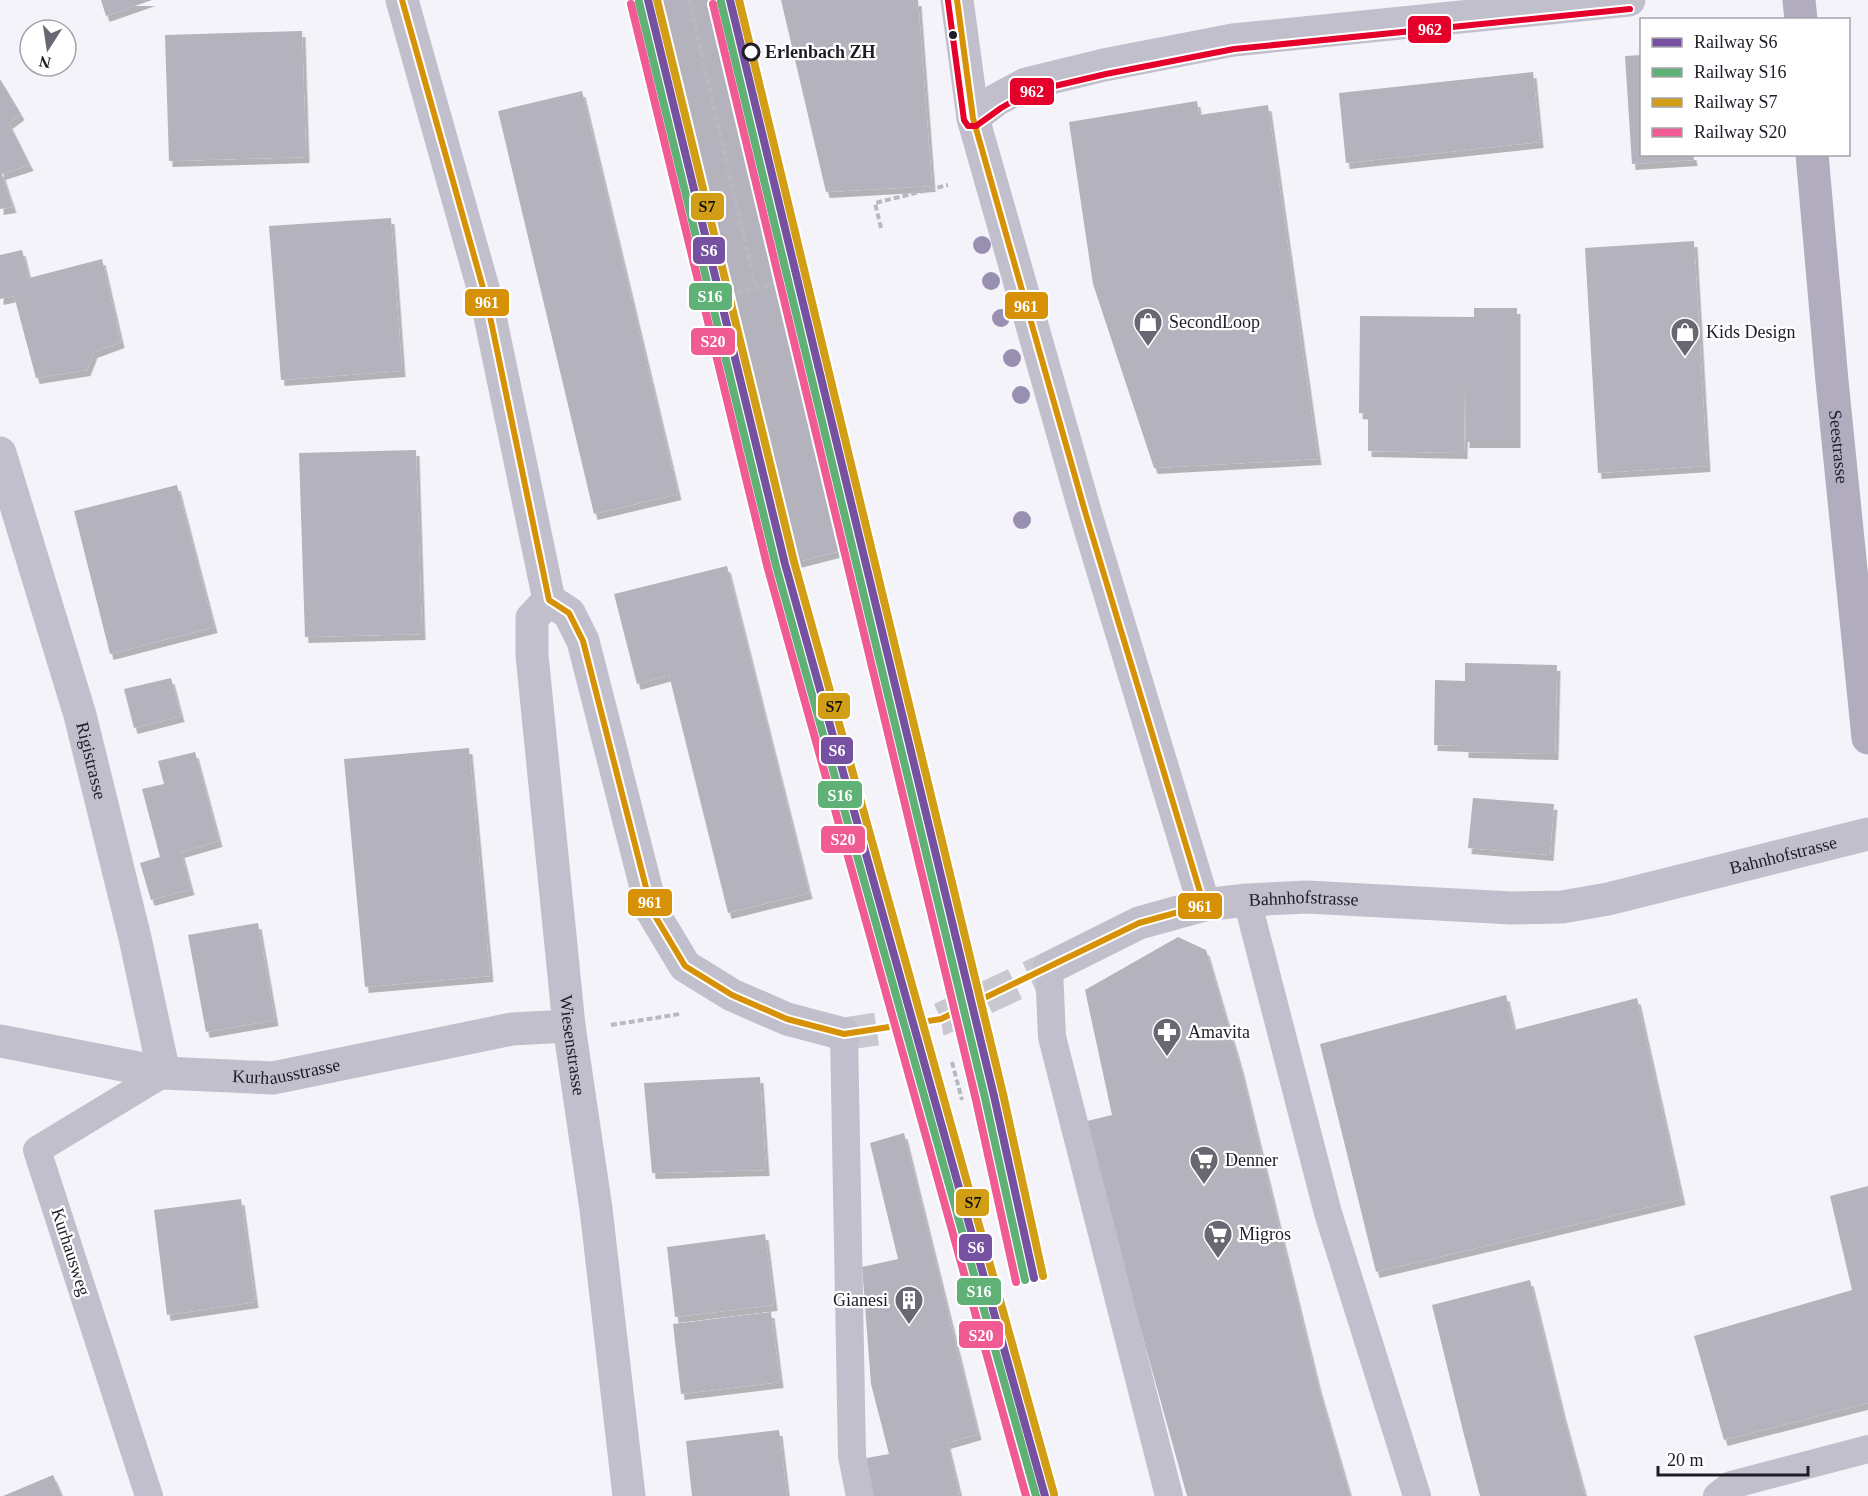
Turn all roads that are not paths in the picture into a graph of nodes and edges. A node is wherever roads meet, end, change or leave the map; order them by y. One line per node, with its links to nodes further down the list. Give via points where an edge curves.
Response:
1 (402, 0): 9 (street, via 487,302)
2 (957, 0): 6 (street)
3 (1629, 0): 6 (street, via 1233,40 1026,84)
4 (1799, 0): 5 (main road)
5 (1801, 18)
6 (973, 118): 13 (street, via 1083,505)
7 (1812, 156): 10 (main road, Seestrasse)
8 (0, 453): 18 (street, Rigistrasse, via 80,715)
9 (549, 600): 15 (street, Wiesenstrasse, via 532,618 532,656); 16 (street, via 569,613 583,641 652,911 685,966 732,995 787,1019)
10 (1868, 738)
11 (1868, 834): 12 (street, Bahnhofstrasse, via 1562,907 1307,897)
12 (1247, 900): 13 (street, Bahnhofstrasse); 24 (lane, via 1328,1214)
13 (1204, 905): 14 (street, Bahnhofstrasse, via 1139,923)
14 (1049, 968): 23 (lane, via 1052,1037)
15 (569, 1026): 18 (street, Kurhausstrasse, via 512,1029 273,1078); 21 (street, Wiesenstrasse, via 596,1209)
16 (844, 1034): 22 (lane, via 852,1456)
17 (0, 1041): 18 (street, Kurhausstrasse)
18 (164, 1072): 20 (lane, Kurhausweg, via 37,1150)
19 (1868, 1449): 25 (lane, via 1731,1485)
20 (149, 1496)
21 (628, 1496)
22 (860, 1496)
23 (1169, 1496)
24 (1417, 1496)
25 (1717, 1496)

